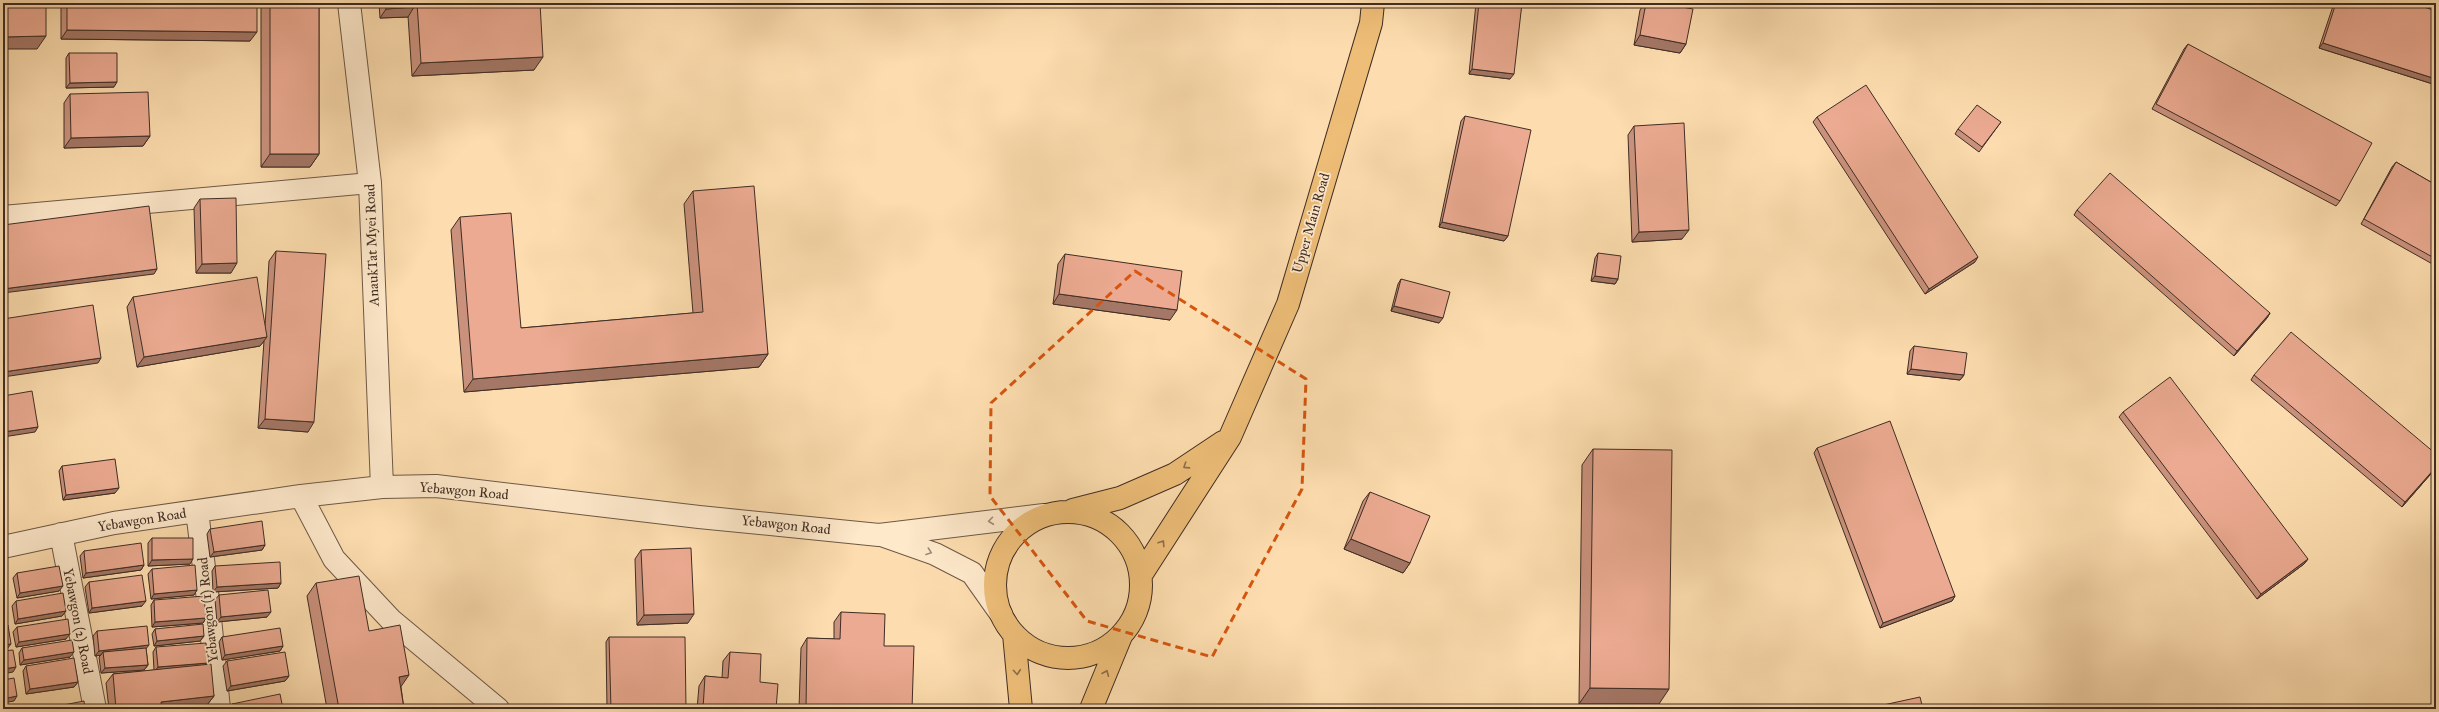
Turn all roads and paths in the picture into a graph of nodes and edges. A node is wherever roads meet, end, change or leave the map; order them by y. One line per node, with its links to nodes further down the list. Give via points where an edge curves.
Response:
1 (349, 3): 3 (street, AnaukTat Myei Road)
2 (1373, 3): 5 (main road, Upper Main Road, via 1371,23 1288,304)
3 (370, 183): 4 (lane); 6 (street, AnaukTat Myei Road)
4 (3, 216)
5 (1230, 437): 9 (main road, one-way to 9, via 1175,474 1120,498); 14 (main road, Upper Main Road, one-way to 5)
6 (382, 488): 7 (street, Yebawgon Road); 12 (street, Yebawgon Road, via 436,486 699,517)
7 (301, 496): 8 (street, Yebawgon Road); 20 (street, via 334,559 391,620)
8 (197, 511): 11 (street, Yebawgon Road); 19 (street, Yebawgon (1) Road)
9 (1068, 511): 10 (main road); 14 (main road, via 1094,516 1117,530 1134,550)
10 (1044, 515): 12 (street, one-way to 12); 15 (main road, via 1023,527 1006,544 997,567 995,590)
11 (60, 534): 13 (street, Yebawgon Road); 18 (street, Yebawgon (2) Road)
12 (879, 534): 15 (street, one-way to 15, via 934,554 972,573)
13 (3, 547)
14 (1141, 575): 17 (main road, via 1141,596 1135,617)
15 (1001, 614): 16 (main road)
16 (1014, 634): 17 (main road, via 1033,649 1056,657 1080,657 1103,649); 21 (main road, one-way to 21)
17 (1122, 634): 22 (main road, one-way to 17)
18 (95, 709)
19 (219, 709)
20 (498, 709)
21 (1021, 709)
22 (1091, 709)

